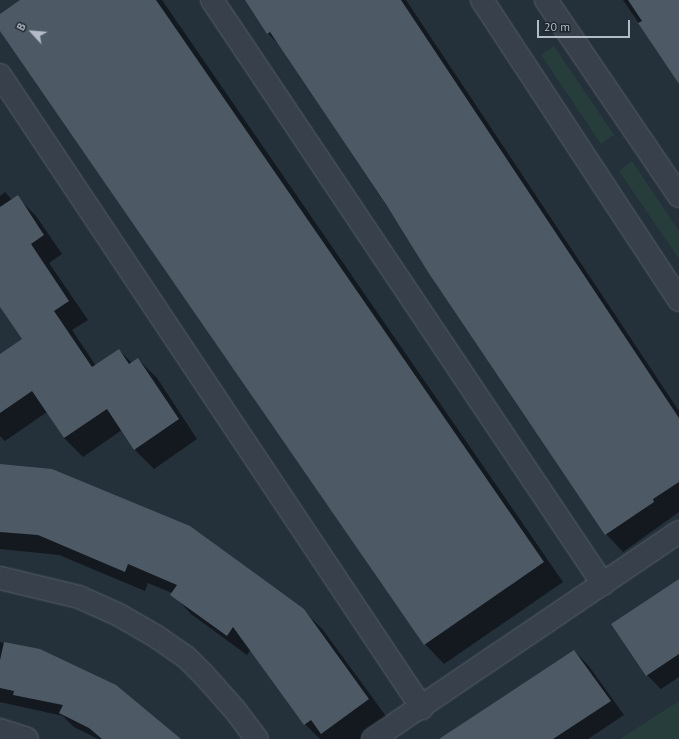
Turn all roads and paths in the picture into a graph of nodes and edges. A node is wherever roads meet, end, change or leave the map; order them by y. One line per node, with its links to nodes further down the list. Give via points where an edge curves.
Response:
1 (212, 0): 9 (street)
2 (482, 0): 6 (street)
3 (546, 0): 5 (street)
4 (0, 76): 10 (street)
5 (679, 196)
6 (679, 300)
7 (679, 532): 9 (street)
8 (0, 578): 13 (street, via 79,597 119,615 157,637 186,657 204,675 236,710)
9 (603, 584): 10 (street)
10 (422, 708): 14 (street)
11 (0, 730): 12 (street)
12 (27, 739)
13 (257, 739)
14 (373, 739)

